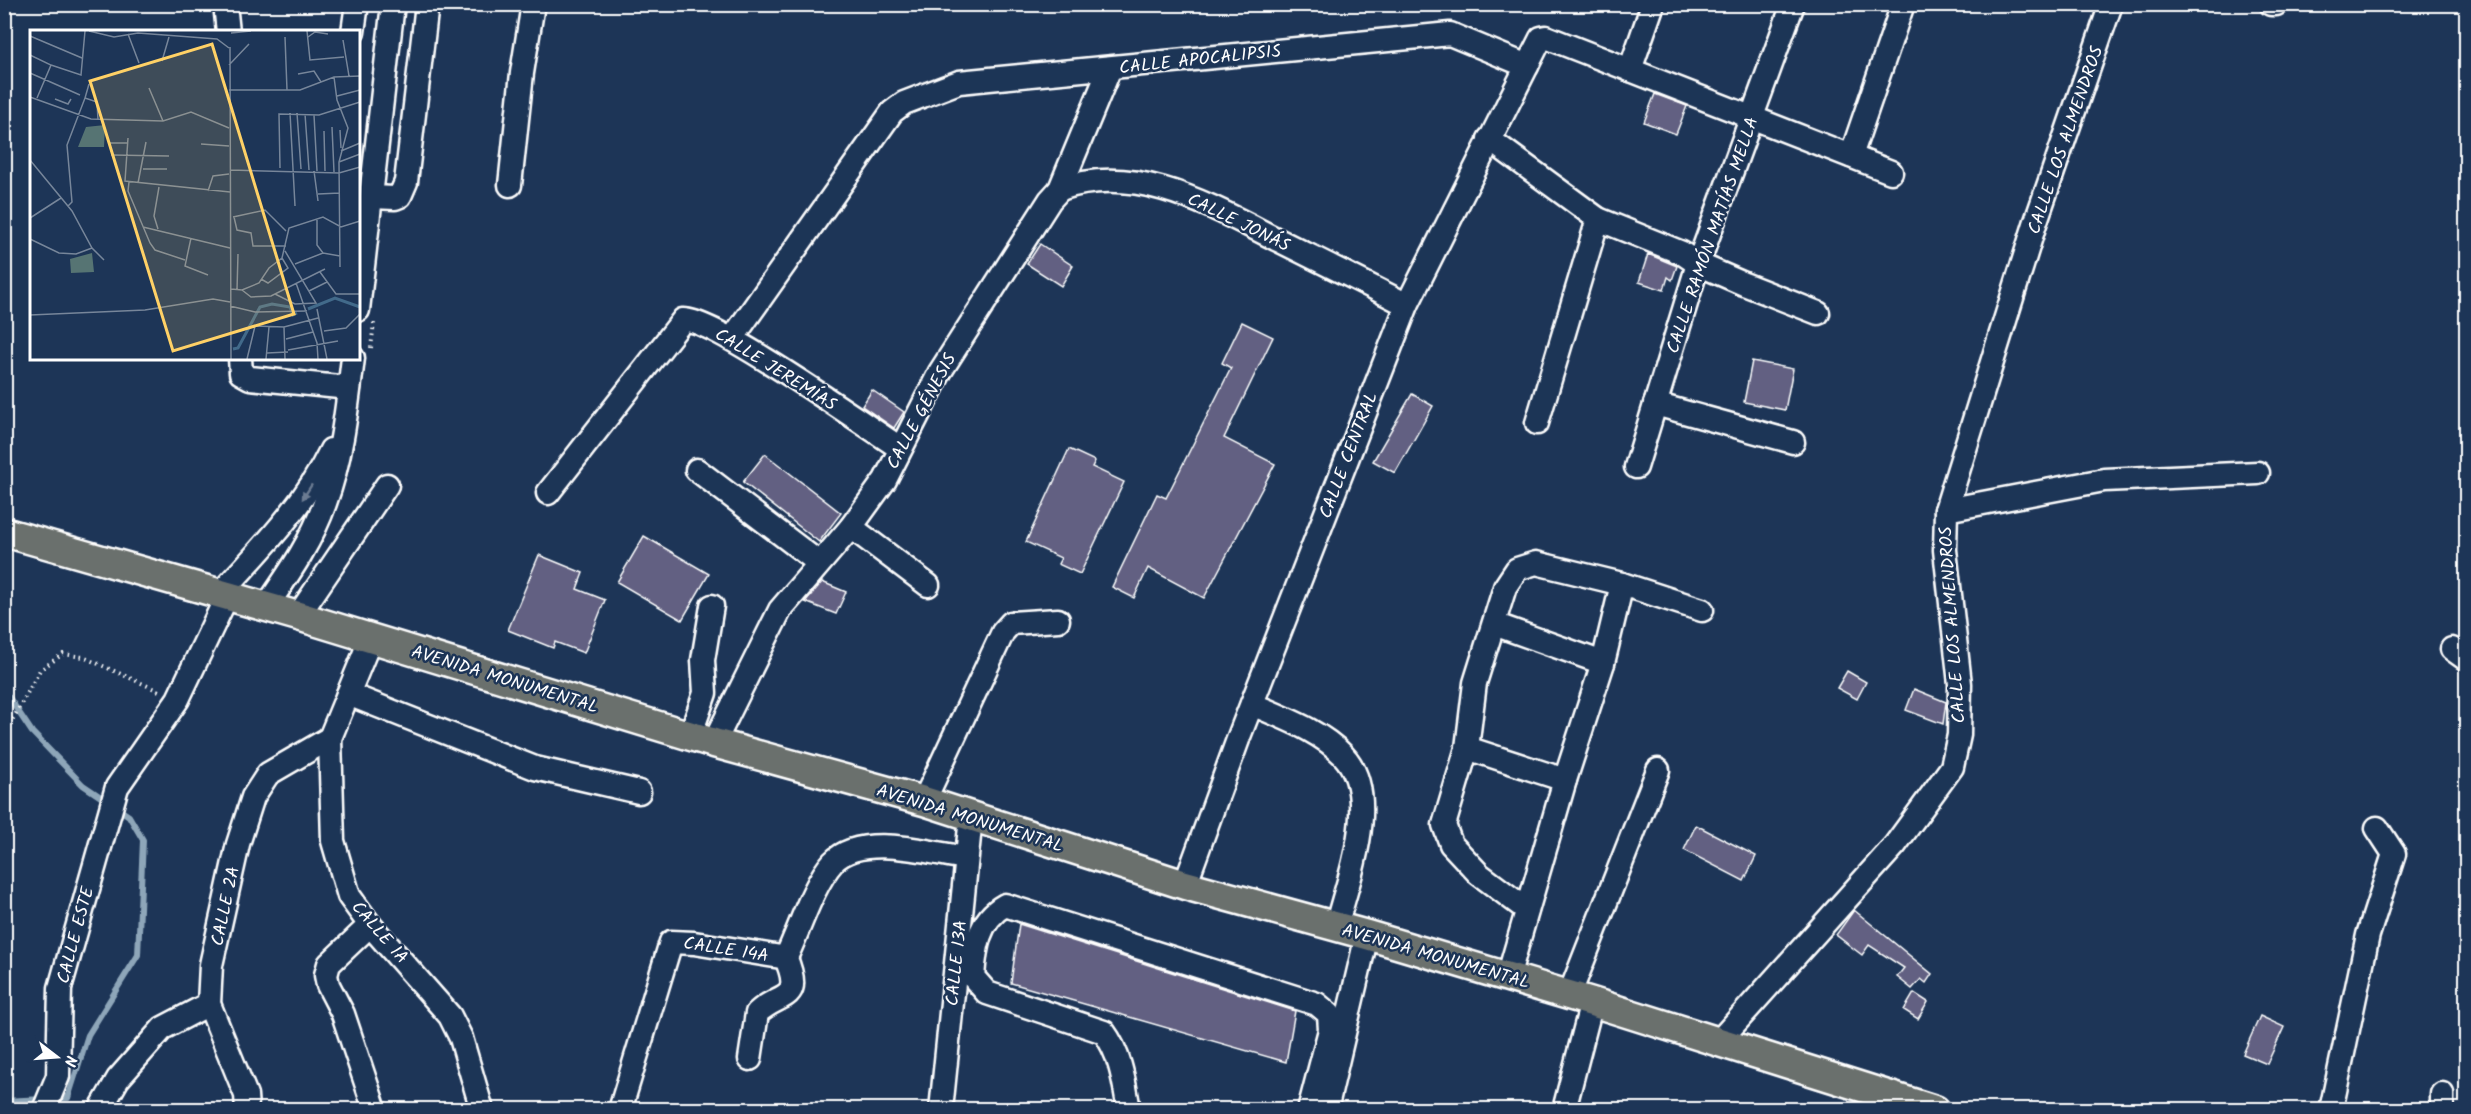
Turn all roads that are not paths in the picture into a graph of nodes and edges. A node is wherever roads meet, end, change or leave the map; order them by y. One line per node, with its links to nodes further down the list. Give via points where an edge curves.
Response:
1 (225, 4): 12 (street)
2 (357, 4): 13 (street)
3 (393, 4): 23 (street)
4 (428, 4): 23 (street, via 406,182 400,196)
5 (533, 4): 21 (street)
6 (1653, 4): 16 (street)
7 (1793, 4): 17 (street, CALLE RAMÓN MATÍAS MELLA)
8 (1903, 4): 19 (street)
9 (2111, 4): 43 (street, CALLE LOS ALMENDROS, via 2036,224)
10 (2271, 4): 11 (street)
11 (2276, 4)
12 (228, 30)
13 (353, 30)
14 (1527, 66): 15 (street, CALLE APOCALIPSIS, via 1450,34); 16 (street, CALLE CENTRAL, via 1541,38 1546,37); 18 (street, CALLE CENTRAL)
15 (1110, 68): 22 (street, CALLE GÉNESIS); 29 (street, CALLE APOCALIPSIS, via 958,82 904,103 881,127)
16 (1630, 70): 17 (street)
17 (1752, 118): 19 (street); 25 (street, CALLE RAMÓN MATÍAS MELLA)
18 (1489, 139): 24 (street); 27 (street, CALLE CENTRAL)
19 (1851, 156): 20 (street)
20 (1891, 172)
21 (510, 185)
22 (1060, 189): 27 (street, CALLE JONÁS, via 1081,182 1112,180 1172,190); 37 (street, CALLE GÉNESIS, via 940,372)
23 (372, 197): 26 (street)
24 (1598, 219): 25 (street, via 1682,253); 35 (street)
25 (1698, 264): 28 (street); 33 (street, CALLE RAMÓN MATÍAS MELLA)
26 (360, 294)
27 (1407, 304): 61 (street, CALLE CENTRAL)
28 (1818, 313)
29 (732, 339): 37 (street, CALLE JEREMÍAS); 42 (street, CALLE JEREMÍAS, via 691,319 683,320)
30 (240, 360): 32 (street, via 241,373 250,378)
31 (353, 360): 32 (street)
32 (349, 388): 34 (street)
33 (1655, 404): 36 (street); 38 (street, CALLE RAMÓN MATÍAS MELLA)
34 (344, 421): 45 (street, one-way to 45, via 312,485); 47 (street, via 325,505)
35 (1537, 423)
36 (1793, 442)
37 (900, 448): 44 (street, CALLE GÉNESIS, via 885,480)
38 (1636, 467)
39 (697, 470): 48 (street)
40 (2258, 474): 43 (street, via 2104,480)
41 (387, 485): 55 (street)
42 (548, 493)
43 (1946, 510): 81 (street, CALLE LOS ALMENDROS, via 1945,550 1960,684 1959,735 1952,767 1895,845)
44 (851, 527): 48 (street, CALLE GÉNESIS); 50 (street)
45 (279, 529): 47 (street); 51 (street)
46 (4, 532): 51 (main road, AVENIDA MONUMENTAL)
47 (304, 549): 53 (street)
48 (819, 563): 63 (street, CALLE GÉNESIS, via 780,610)
49 (1622, 584): 54 (street); 57 (street, via 1536,563 1517,569 1505,587); 59 (street)
50 (928, 585)
51 (223, 595): 53 (main road, AVENIDA MONUMENTAL); 83 (street, CALLE ESTE, via 178,699 117,787 60,988 58,1076)
52 (712, 606): 63 (street, via 703,660)
53 (266, 607): 55 (main road, AVENIDA MONUMENTAL)
54 (1702, 610)
55 (298, 616): 58 (main road, AVENIDA MONUMENTAL)
56 (1058, 620): 68 (street, via 1011,622 1003,632)
57 (1494, 624): 59 (street); 64 (street, via 1475,683)
58 (371, 638): 60 (street, CALLE 1A); 63 (main road, AVENIDA MONUMENTAL)
59 (1604, 663): 66 (street)
60 (348, 694): 62 (street, CALLE 1A); 67 (street, via 555,774)
61 (1252, 704): 72 (street, CALLE CENTRAL); 75 (street, via 1324,739 1345,756 1359,785 1362,825)
62 (330, 738): 74 (street, CALLE 1A, via 333,841 345,888); 80 (street, CALLE 2A, via 268,774 253,797 238,844 211,965)
63 (702, 739): 68 (main road, AVENIDA MONUMENTAL)
64 (1467, 748): 66 (street); 73 (street, via 1444,825 1451,844 1479,874)
65 (1658, 770): 79 (street)
66 (1564, 780): 73 (street)
67 (639, 792)
68 (924, 801): 69 (main road, AVENIDA MONUMENTAL)
69 (971, 817): 71 (street, CALLE 13A); 72 (main road, AVENIDA MONUMENTAL)
70 (2377, 828): 95 (street, via 2394,855 2368,935)
71 (966, 858): 77 (street, CALLE 14A, via 880,846 847,852 832,863 820,883); 89 (street, CALLE 13A)
72 (1185, 885): 75 (main road, AVENIDA MONUMENTAL)
73 (1527, 910): 78 (street)
74 (370, 925): 86 (street, via 329,964 326,975); 87 (street, CALLE 1A, via 450,1016 461,1038)
75 (1336, 927): 76 (main road, AVENIDA MONUMENTAL)
76 (1367, 935): 78 (main road, AVENIDA MONUMENTAL); 92 (street)
77 (785, 956): 82 (street, via 791,969 791,985 782,999 757,1013); 88 (street, CALLE 14A, via 671,942)
78 (1508, 977): 79 (main road, AVENIDA MONUMENTAL)
79 (1580, 999): 81 (main road, AVENIDA MONUMENTAL); 93 (street)
80 (209, 1004): 84 (street, via 163,1028 118,1079); 85 (street, CALLE 2A, via 246,1095)
81 (1719, 1041): 94 (main road, AVENIDA MONUMENTAL)
82 (750, 1059)
83 (44, 1110)
84 (100, 1110)
85 (247, 1110)
86 (375, 1110)
87 (482, 1110)
88 (620, 1110)
89 (941, 1110)
90 (1129, 1110): 91 (street, via 1121,1067 1104,1032 987,993 973,977 976,942 992,912 1005,905 1317,1004 1329,1014 1330,1030)
91 (1309, 1110)
92 (1326, 1110)
93 (1564, 1110)
94 (1935, 1110)
95 (2331, 1110)

